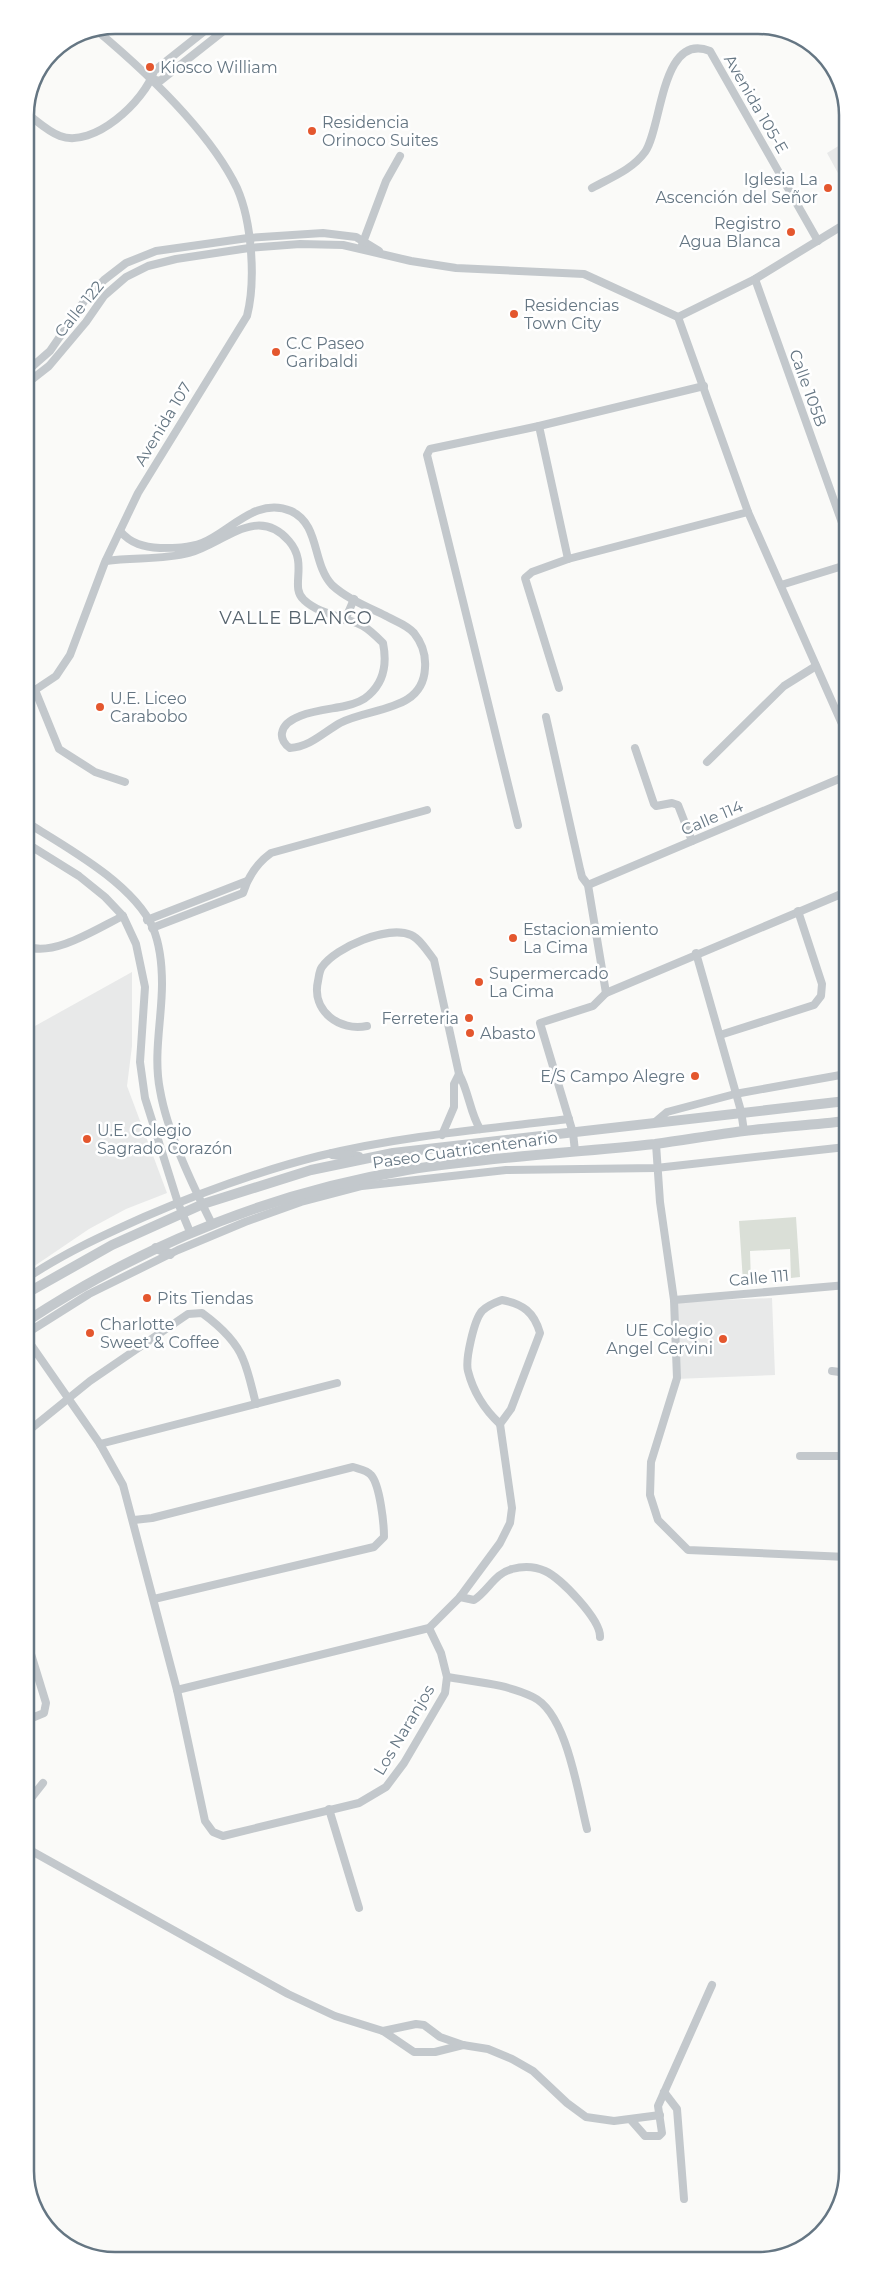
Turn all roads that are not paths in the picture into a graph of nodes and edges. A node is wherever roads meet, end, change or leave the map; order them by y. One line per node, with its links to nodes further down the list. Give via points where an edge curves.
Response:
1 (201, 34): 4 (street, via 154,71)
2 (220, 34): 4 (street, via 160,81)
3 (102, 35): 4 (street)
4 (151, 79): 5 (street, via 139,97 102,131 92,136 74,139 60,136); 9 (street, Avenida 107, via 209,145 238,190)
5 (34, 118)
6 (400, 156): 11 (street, via 386,181)
7 (592, 188): 10 (street, Avenida 105-E, via 628,169 646,150 669,72 677,59 703,48 710,51)
8 (839, 228): 10 (street)
9 (248, 238): 11 (street, Calle 122, via 323,233 356,237); 12 (street, Avenida 107); 15 (street, Calle 122, via 156,250 126,263 85,300 50,351)
10 (818, 241): 13 (street)
11 (362, 246): 12 (street, Calle 122, via 300,244); 14 (street, via 411,261 456,268 584,274)
12 (249, 248): 16 (street, Calle 122, via 176,259 126,276 104,296 49,366); 23 (street, Avenida 107, via 252,295 247,316 138,492)
13 (755, 279): 14 (street); 21 (street, Calle 105B)
14 (678, 317): 17 (street)
15 (34, 363)
16 (34, 378)
17 (704, 386): 18 (street); 20 (street)
18 (539, 426): 26 (street); 42 (street, via 430,449 427,455)
19 (270, 508): 22 (street); 24 (street, via 244,516 202,543 178,548); 30 (street, via 291,512 304,522 324,574 334,586)
20 (748, 512): 26 (street); 29 (street)
21 (839, 514)
22 (267, 526): 25 (street, via 248,526 190,553); 31 (street, via 283,534 295,549 300,562 297,590 302,599)
23 (120, 531): 24 (street, via 132,542); 27 (street, Avenida 107)
24 (144, 546): 25 (street)
25 (142, 558): 27 (street)
26 (568, 559): 33 (street, via 532,572 525,578)
27 (106, 560): 34 (street, Avenida 107, via 70,655 56,676)
28 (839, 567): 29 (street)
29 (781, 585): 32 (street)
30 (354, 599): 31 (street); 31 (street, via 413,632 425,652 425,677 421,687 407,701 355,717 305,745 290,748 282,738 282,731 291,719 361,702 376,688 385,670 383,643 362,626)
31 (345, 620)
32 (816, 666): 36 (street); 38 (street, via 784,686)
33 (559, 688)
34 (35, 690): 40 (street, via 59,749 94,772)
35 (546, 717): 47 (street, via 580,869)
36 (839, 717)
37 (635, 748): 44 (street, via 654,804 678,805)
38 (707, 762)
39 (839, 779): 44 (street, Calle 114)
40 (125, 782)
41 (427, 810): 46 (street, via 271,853)
42 (518, 825)
43 (34, 827): 51 (street, via 88,861 118,885)
44 (692, 841): 47 (street, Calle 114)
45 (34, 848): 50 (street, via 79,876)
46 (246, 881): 51 (street); 52 (street, via 243,893 236,897)
47 (588, 886): 55 (street)
48 (839, 895): 49 (street)
49 (798, 911): 54 (street); 57 (street, via 822,984 821,996 814,1005)
50 (123, 916): 53 (street, via 53,948); 79 (street, via 136,944 145,987 140,1062 145,1098)
51 (147, 920): 52 (street)
52 (152, 928): 78 (street, via 160,956 162,984 157,1058 160,1090)
53 (34, 949)
54 (696, 953): 55 (street); 57 (street)
55 (606, 993): 63 (street, via 593,1006 540,1023)
56 (367, 1026): 58 (street, via 341,1026 327,1016 316,988 320,968 336,952 359,941 396,932 412,935 434,960)
57 (720, 1035): 60 (street)
58 (459, 1074): 66 (street); 69 (street, via 454,1084 454,1107)
59 (839, 1075): 60 (street, Paseo Cuatricentenario)
60 (735, 1094): 62 (street); 65 (street, Paseo Cuatricentenario, via 667,1112)
61 (839, 1102): 62 (street, Paseo Cuatricentenario)
62 (741, 1111): 65 (street, Paseo Cuatricentenario); 67 (street)
63 (569, 1119): 66 (street, Paseo Cuatricentenario); 68 (street)
64 (839, 1122): 67 (street, Paseo Cuatricentenario)
65 (651, 1125): 68 (street, Paseo Cuatricentenario)
66 (480, 1129): 69 (street, Paseo Cuatricentenario)
67 (744, 1131): 70 (street, Paseo Cuatricentenario)
68 (573, 1133): 72 (street); 74 (street, Paseo Cuatricentenario)
69 (442, 1135): 73 (street, Paseo Cuatricentenario)
70 (656, 1144): 72 (street, Paseo Cuatricentenario); 75 (street)
71 (839, 1148): 75 (street, Paseo Cuatricentenario)
72 (576, 1150): 76 (street, Paseo Cuatricentenario, via 408,1170)
73 (332, 1154): 74 (street); 78 (street, Paseo Cuatricentenario, via 279,1167)
74 (364, 1158): 78 (street, Paseo Cuatricentenario)
75 (656, 1168): 77 (street, Paseo Cuatricentenario, via 506,1170); 89 (street)
76 (348, 1182): 77 (street); 81 (street, Paseo Cuatricentenario)
77 (362, 1186): 81 (street, Paseo Cuatricentenario)
78 (200, 1200): 79 (street, Paseo Cuatricentenario); 80 (street, Paseo Cuatricentenario); 82 (street)
79 (178, 1203): 80 (street); 86 (street, Paseo Cuatricentenario, via 78,1247)
80 (182, 1214): 83 (street); 88 (street, Paseo Cuatricentenario, via 112,1245)
81 (243, 1218): 82 (street, Paseo Cuatricentenario); 85 (street, Paseo Cuatricentenario)
82 (212, 1224): 83 (street, Paseo Cuatricentenario)
83 (190, 1232): 84 (street, Paseo Cuatricentenario)
84 (156, 1248): 85 (street); 90 (street, Paseo Cuatricentenario, via 79,1287)
85 (170, 1254): 91 (street, Paseo Cuatricentenario, via 89,1294)
86 (34, 1274)
87 (839, 1286): 89 (street, Calle 111)
88 (34, 1289)
89 (674, 1300): 104 (street, via 677,1378 651,1462 650,1496 658,1520 688,1550)
90 (34, 1316)
91 (34, 1329)
92 (34, 1349): 96 (street)
93 (832, 1371): 94 (street)
94 (839, 1372)
95 (336, 1383): 97 (street)
96 (69, 1400): 97 (street, via 90,1381 188,1314 202,1313 215,1323 243,1357); 99 (street); 100 (street)
97 (256, 1404): 100 (street)
98 (500, 1424): 98 (street, via 511,1409 540,1333 528,1309 502,1300 490,1304 480,1313 467,1369 482,1403); 105 (street, via 512,1508 510,1524)
99 (34, 1427)
100 (100, 1444): 103 (street, via 123,1485)
101 (800, 1456): 102 (street)
102 (839, 1456)
103 (134, 1520): 106 (street); 106 (street, via 353,1467 372,1475 384,1520 384,1537 374,1547)
104 (839, 1557)
105 (460, 1597): 107 (street); 108 (street, via 474,1600 501,1573 510,1569 526,1566 545,1571 562,1581 598,1628)
106 (154, 1599): 111 (street)
107 (429, 1628): 110 (street, Los Naranjos, via 441,1653); 111 (street)
108 (600, 1637)
109 (34, 1663): 112 (street, via 46,1702 44,1712)
110 (447, 1677): 115 (street, Los Naranjos, via 445,1693 386,1787 359,1803); 116 (street, via 515,1689 536,1698 551,1712 562,1732)
111 (177, 1690): 115 (street, Los Naranjos, via 204,1821 213,1832 224,1836)
112 (34, 1717)
113 (43, 1782): 114 (street)
114 (34, 1794)
115 (329, 1809): 118 (street)
116 (586, 1829)
117 (34, 1852): 120 (street, via 288,1994 334,2016)
118 (359, 1908)
119 (712, 1985): 124 (street)
120 (383, 2031): 121 (street, via 416,2024 432,2028); 123 (street, via 414,2052)
121 (440, 2037): 122 (street); 123 (street)
122 (463, 2045): 123 (street); 126 (street, via 488,2049 533,2071 586,2117)
123 (435, 2052)
124 (664, 2092): 125 (street, via 658,2106); 127 (street, via 677,2109)
125 (660, 2115): 126 (street); 126 (street, via 663,2129 659,2136 645,2136)
126 (631, 2120)
127 (684, 2199)

